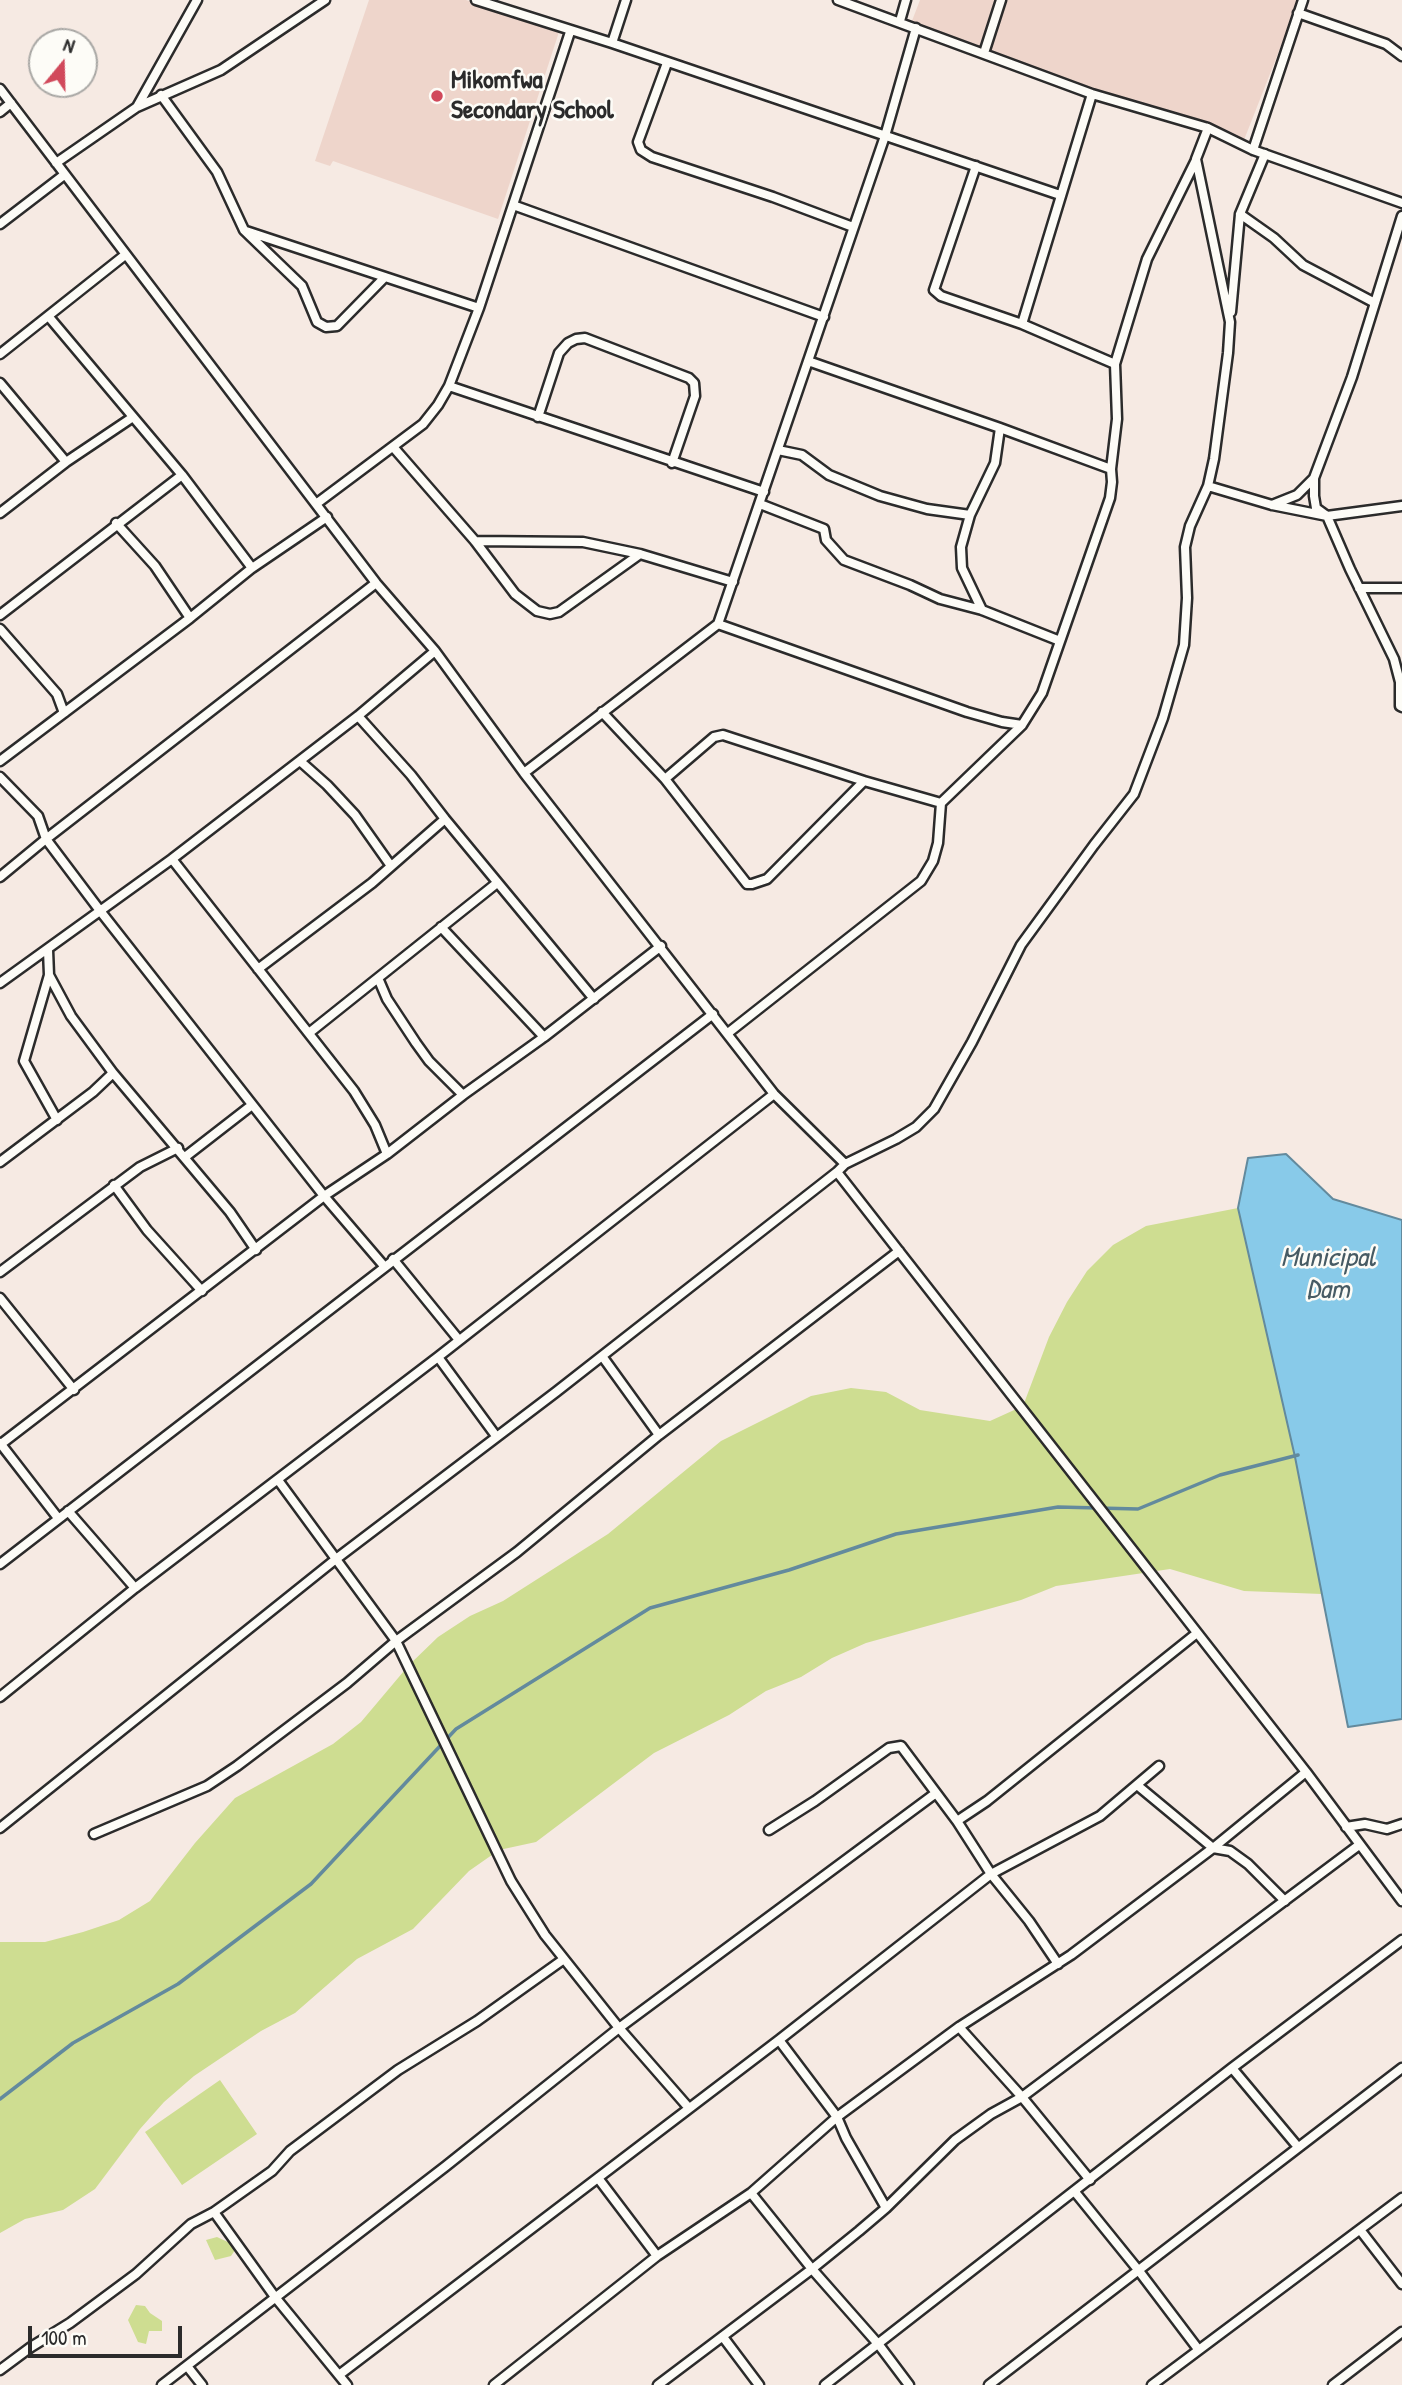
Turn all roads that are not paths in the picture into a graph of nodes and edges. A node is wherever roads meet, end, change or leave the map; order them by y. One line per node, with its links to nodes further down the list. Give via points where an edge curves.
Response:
1 (197, 0): 21 (street)
2 (325, 0): 19 (street, via 221,70)
3 (476, 0): 12 (street)
4 (626, 0): 13 (street)
5 (838, 0): 10 (street)
6 (906, 0): 10 (street)
7 (1001, 0): 14 (street)
8 (1303, 0): 9 (street)
9 (1298, 13): 15 (street, via 1386,44); 25 (street)
10 (900, 21): 11 (street)
11 (916, 28): 14 (street); 24 (street)
12 (570, 32): 13 (street); 33 (street)
13 (612, 43): 16 (street)
14 (984, 53): 18 (street)
15 (1402, 56)
16 (667, 63): 24 (street); 37 (street, via 638,142 641,150)
17 (0, 89): 20 (street)
18 (1092, 94): 23 (street); 31 (street)
19 (161, 95): 21 (street); 38 (street, via 217,172)
20 (11, 103): 22 (street); 28 (street)
21 (137, 107): 28 (street)
22 (0, 112)
23 (1208, 128): 25 (street); 27 (street)
24 (885, 136): 29 (street); 37 (street)
25 (1253, 150): 26 (street)
26 (1265, 154): 32 (street); 34 (street)
27 (1196, 159): 45 (street); 49 (street, via 1147,259)
28 (56, 163): 30 (street)
29 (976, 166): 31 (street); 46 (street, via 934,290)
30 (64, 174): 36 (street); 39 (street)
31 (1060, 195): 46 (street)
32 (1402, 203)
33 (513, 205): 42 (street); 44 (street)
34 (1240, 214): 41 (street, via 1303,265); 45 (street)
35 (1402, 216): 41 (street)
36 (0, 224)
37 (853, 227): 44 (street)
38 (244, 230): 40 (street); 40 (street, via 302,286 317,322 326,327 337,326)
39 (125, 255): 43 (street); 64 (street)
40 (384, 278): 42 (street)
41 (1375, 303): 61 (street)
42 (479, 308): 51 (street)
43 (49, 317): 47 (street); 52 (street)
44 (824, 317): 48 (street)
45 (1230, 322): 62 (street, via 1219,433)
46 (1022, 324): 49 (street)
47 (0, 354)
48 (808, 361): 54 (street); 56 (street)
49 (1115, 364): 59 (street, via 1117,419)
50 (0, 383): 57 (street)
51 (449, 386): 53 (street); 55 (street, via 423,424)
52 (133, 417): 57 (street); 60 (street)
53 (538, 417): 58 (street); 58 (street, via 559,353 568,342 585,338 694,383 695,396)
54 (1000, 428): 59 (street); 69 (street, via 995,463)
55 (394, 447): 64 (street); 73 (street)
56 (778, 450): 63 (street); 69 (street, via 802,455 829,475 880,496)
57 (66, 462): 68 (street)
58 (672, 463): 63 (street)
59 (1111, 470): 85 (street, via 1110,498)
60 (182, 475): 72 (street); 75 (street)
61 (1314, 478): 66 (street, via 1297,495); 70 (street, via 1316,508)
62 (1208, 486): 66 (street); 127 (street, via 1185,547 1184,645 1167,707 1134,794 1021,945 934,1109 916,1127)
63 (764, 492): 65 (street)
64 (316, 504): 71 (street)
65 (760, 504): 76 (street); 80 (street, via 824,529 826,540 844,559 940,599)
66 (1272, 505): 70 (street)
67 (1402, 506): 70 (street)
68 (0, 513)
69 (970, 515): 80 (street, via 961,547 962,569)
70 (1327, 516): 78 (street)
71 (327, 517): 75 (street); 77 (street)
72 (116, 523): 81 (street); 82 (street, via 155,566)
73 (475, 541): 74 (street, via 583,542); 74 (street, via 515,594 537,611 550,614)
74 (640, 554): 76 (street)
75 (252, 568): 82 (street)
76 (733, 582): 83 (street)
77 (376, 583): 86 (street); 100 (street)
78 (1359, 588): 79 (street); 87 (street, via 1394,659)
79 (1402, 588)
80 (982, 610): 85 (street)
81 (0, 615)
82 (190, 618): 89 (street)
83 (718, 624): 88 (street); 91 (street, via 967,712)
84 (0, 629): 89 (street, via 57,694)
85 (1060, 641): 91 (street, via 1042,693)
86 (435, 651): 90 (street); 94 (street)
87 (1402, 707)
88 (602, 712): 94 (street); 96 (street)
89 (64, 713): 92 (street)
90 (358, 716): 93 (street); 99 (street)
91 (1022, 725): 98 (street)
92 (0, 761)
93 (299, 761): 101 (street); 102 (street, via 355,815)
94 (524, 773): 107 (street)
95 (0, 777): 100 (street, via 38,816)
96 (665, 779): 97 (street, via 723,735); 97 (street, via 747,884 767,879)
97 (864, 781): 98 (street)
98 (942, 803): 116 (street, via 938,843 921,881)
99 (445, 820): 102 (street); 104 (street)
100 (46, 839): 103 (street); 105 (street)
101 (172, 859): 105 (street); 109 (street)
102 (391, 866): 109 (street)
103 (0, 877)
104 (497, 883): 106 (street); 113 (street)
105 (101, 912): 108 (street); 121 (street)
106 (441, 927): 111 (street); 117 (street)
107 (660, 946): 113 (street); 114 (street)
108 (48, 950): 110 (street); 112 (street)
109 (258, 969): 115 (street)
110 (49, 975): 118 (street, via 71,1016); 122 (street, via 24,1061)
111 (378, 978): 115 (street); 120 (street, via 429,1061)
112 (0, 983)
113 (594, 999): 117 (street)
114 (713, 1014): 116 (street); 133 (street)
115 (309, 1033): 124 (street, via 376,1125)
116 (728, 1033): 119 (street)
117 (544, 1037): 120 (street)
118 (113, 1073): 122 (street); 123 (street)
119 (774, 1094): 127 (street); 138 (street)
120 (463, 1095): 124 (street)
121 (251, 1105): 125 (street); 130 (street)
122 (57, 1120): 126 (street)
123 (178, 1149): 125 (street); 129 (street)
124 (387, 1154): 130 (street)
125 (185, 1157): 131 (street)
126 (0, 1162)
127 (845, 1164): 128 (street)
128 (837, 1172): 132 (street); 139 (street)
129 (114, 1185): 135 (street); 136 (street, via 146,1230)
130 (324, 1196): 131 (street); 134 (street)
131 (256, 1250): 136 (street)
132 (899, 1251): 142 (street); 151 (street)
133 (393, 1259): 134 (street); 138 (street)
134 (384, 1266): 146 (street)
135 (0, 1272)
136 (202, 1292): 141 (street)
137 (0, 1298): 141 (street)
138 (459, 1340): 140 (street)
139 (602, 1356): 142 (street); 143 (street)
140 (438, 1357): 143 (street); 145 (street)
141 (74, 1390): 144 (street)
142 (659, 1435): 152 (street, via 517,1552)
143 (496, 1436): 148 (street)
144 (0, 1444): 147 (street)
145 (278, 1480): 148 (street); 150 (street)
146 (68, 1511): 147 (street); 150 (street)
147 (58, 1518): 149 (street)
148 (336, 1559): 152 (street); 161 (street)
149 (0, 1564)
150 (135, 1588): 153 (street)
151 (1197, 1633): 155 (street); 158 (street)
152 (396, 1642): 163 (street, via 207,1786); 170 (street, via 511,1881)
153 (0, 1697)
154 (1159, 1766): 156 (street)
155 (1306, 1772): 160 (street); 165 (street)
156 (1137, 1785): 165 (street); 166 (street, via 1100,1815)
157 (936, 1793): 158 (street); 162 (street, via 904,1749 896,1745); 173 (street)
158 (957, 1821): 166 (street)
159 (1402, 1825): 160 (street)
160 (1346, 1827): 164 (street)
161 (0, 1828)
162 (769, 1830)
163 (94, 1834)
164 (1359, 1845): 167 (street); 168 (street)
165 (1213, 1847): 167 (street, via 1230,1851 1248,1864); 171 (street)
166 (991, 1874): 171 (street); 174 (street)
167 (1285, 1901): 177 (street)
168 (1402, 1901)
169 (1402, 1940): 175 (street)
170 (564, 1959): 173 (street); 187 (street, via 398,2070)
171 (1058, 1964): 172 (street)
172 (959, 2027): 177 (street); 179 (street)
173 (619, 2028): 178 (street); 193 (street)
174 (779, 2040): 178 (street); 179 (street)
175 (1232, 2068): 180 (street); 182 (street)
176 (1402, 2068): 180 (street)
177 (1022, 2097): 182 (street); 186 (street, via 955,2140)
178 (688, 2107): 181 (street)
179 (837, 2117): 183 (street); 186 (street)
180 (1298, 2147): 191 (street)
181 (598, 2178): 189 (street); 200 (street)
182 (1090, 2180): 184 (street)
183 (751, 2193): 189 (street); 190 (street)
184 (1075, 2193): 191 (street); 196 (street)
185 (1402, 2198): 188 (street)
186 (886, 2208): 190 (street)
187 (214, 2212): 193 (street); 199 (street, via 191,2224 148,2265)
188 (1361, 2231): 192 (street); 197 (street)
189 (657, 2256): 204 (street)
190 (812, 2269): 195 (street); 196 (street)
191 (1139, 2271): 197 (street); 209 (street)
192 (1402, 2284)
193 (275, 2297): 198 (street); 200 (street)
194 (1402, 2332): 211 (street)
195 (723, 2336): 205 (street); 206 (street)
196 (879, 2345): 207 (street); 208 (street)
197 (1198, 2349): 210 (street)
198 (187, 2366): 201 (street); 202 (street)
199 (0, 2370)
200 (339, 2375): 203 (street)
201 (162, 2385)
202 (202, 2385)
203 (347, 2385)
204 (494, 2385)
205 (658, 2385)
206 (759, 2385)
207 (825, 2385)
208 (909, 2385)
209 (989, 2385)
210 (1152, 2385)
211 (1333, 2385)

